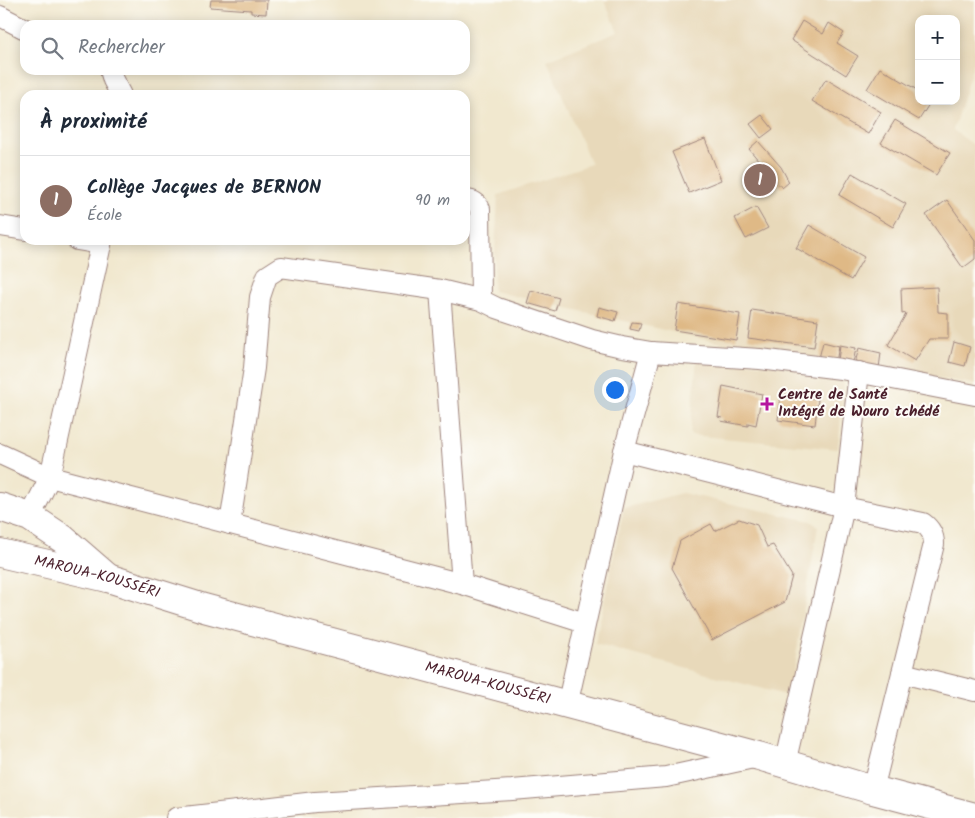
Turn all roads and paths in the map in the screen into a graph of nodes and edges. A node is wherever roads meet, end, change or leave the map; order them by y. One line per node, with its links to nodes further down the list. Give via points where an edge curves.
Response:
1 (0, 16): 2 (street)
2 (20, 26)
3 (112, 75): 4 (street)
4 (118, 90)
5 (470, 200): 10 (street, via 480,209)
6 (0, 226): 7 (street)
7 (20, 229)
8 (101, 245): 16 (street)
9 (440, 290): 10 (street); 20 (street, via 281,267 267,276 260,297 254,368); 23 (street)
10 (481, 300): 11 (street, via 592,340)
11 (651, 352): 12 (street, via 760,359); 14 (street)
12 (860, 372): 13 (street); 18 (street)
13 (975, 395)
14 (624, 452): 18 (street); 24 (street)
15 (0, 454): 16 (street)
16 (50, 478): 19 (street); 20 (street)
17 (0, 507): 19 (main road)
18 (844, 507): 25 (street, via 923,523 934,536); 28 (street)
19 (30, 516): 22 (main road, via 63,539)
20 (230, 524): 23 (street)
21 (0, 553): 22 (main road, MAROUA-KOUSSÉRI)
22 (108, 578): 27 (main road, MAROUA-KOUSSÉRI, via 204,608)
23 (462, 584): 24 (street)
24 (585, 623): 27 (street)
25 (902, 673): 26 (street); 29 (street)
26 (975, 691)
27 (567, 706): 28 (main road, MAROUA-KOUSSÉRI)
28 (772, 760): 29 (main road, MAROUA-KOUSSÉRI); 31 (street, via 666,777 315,802)
29 (873, 790): 30 (main road, MAROUA-KOUSSÉRI)
30 (975, 816)
31 (176, 818)

